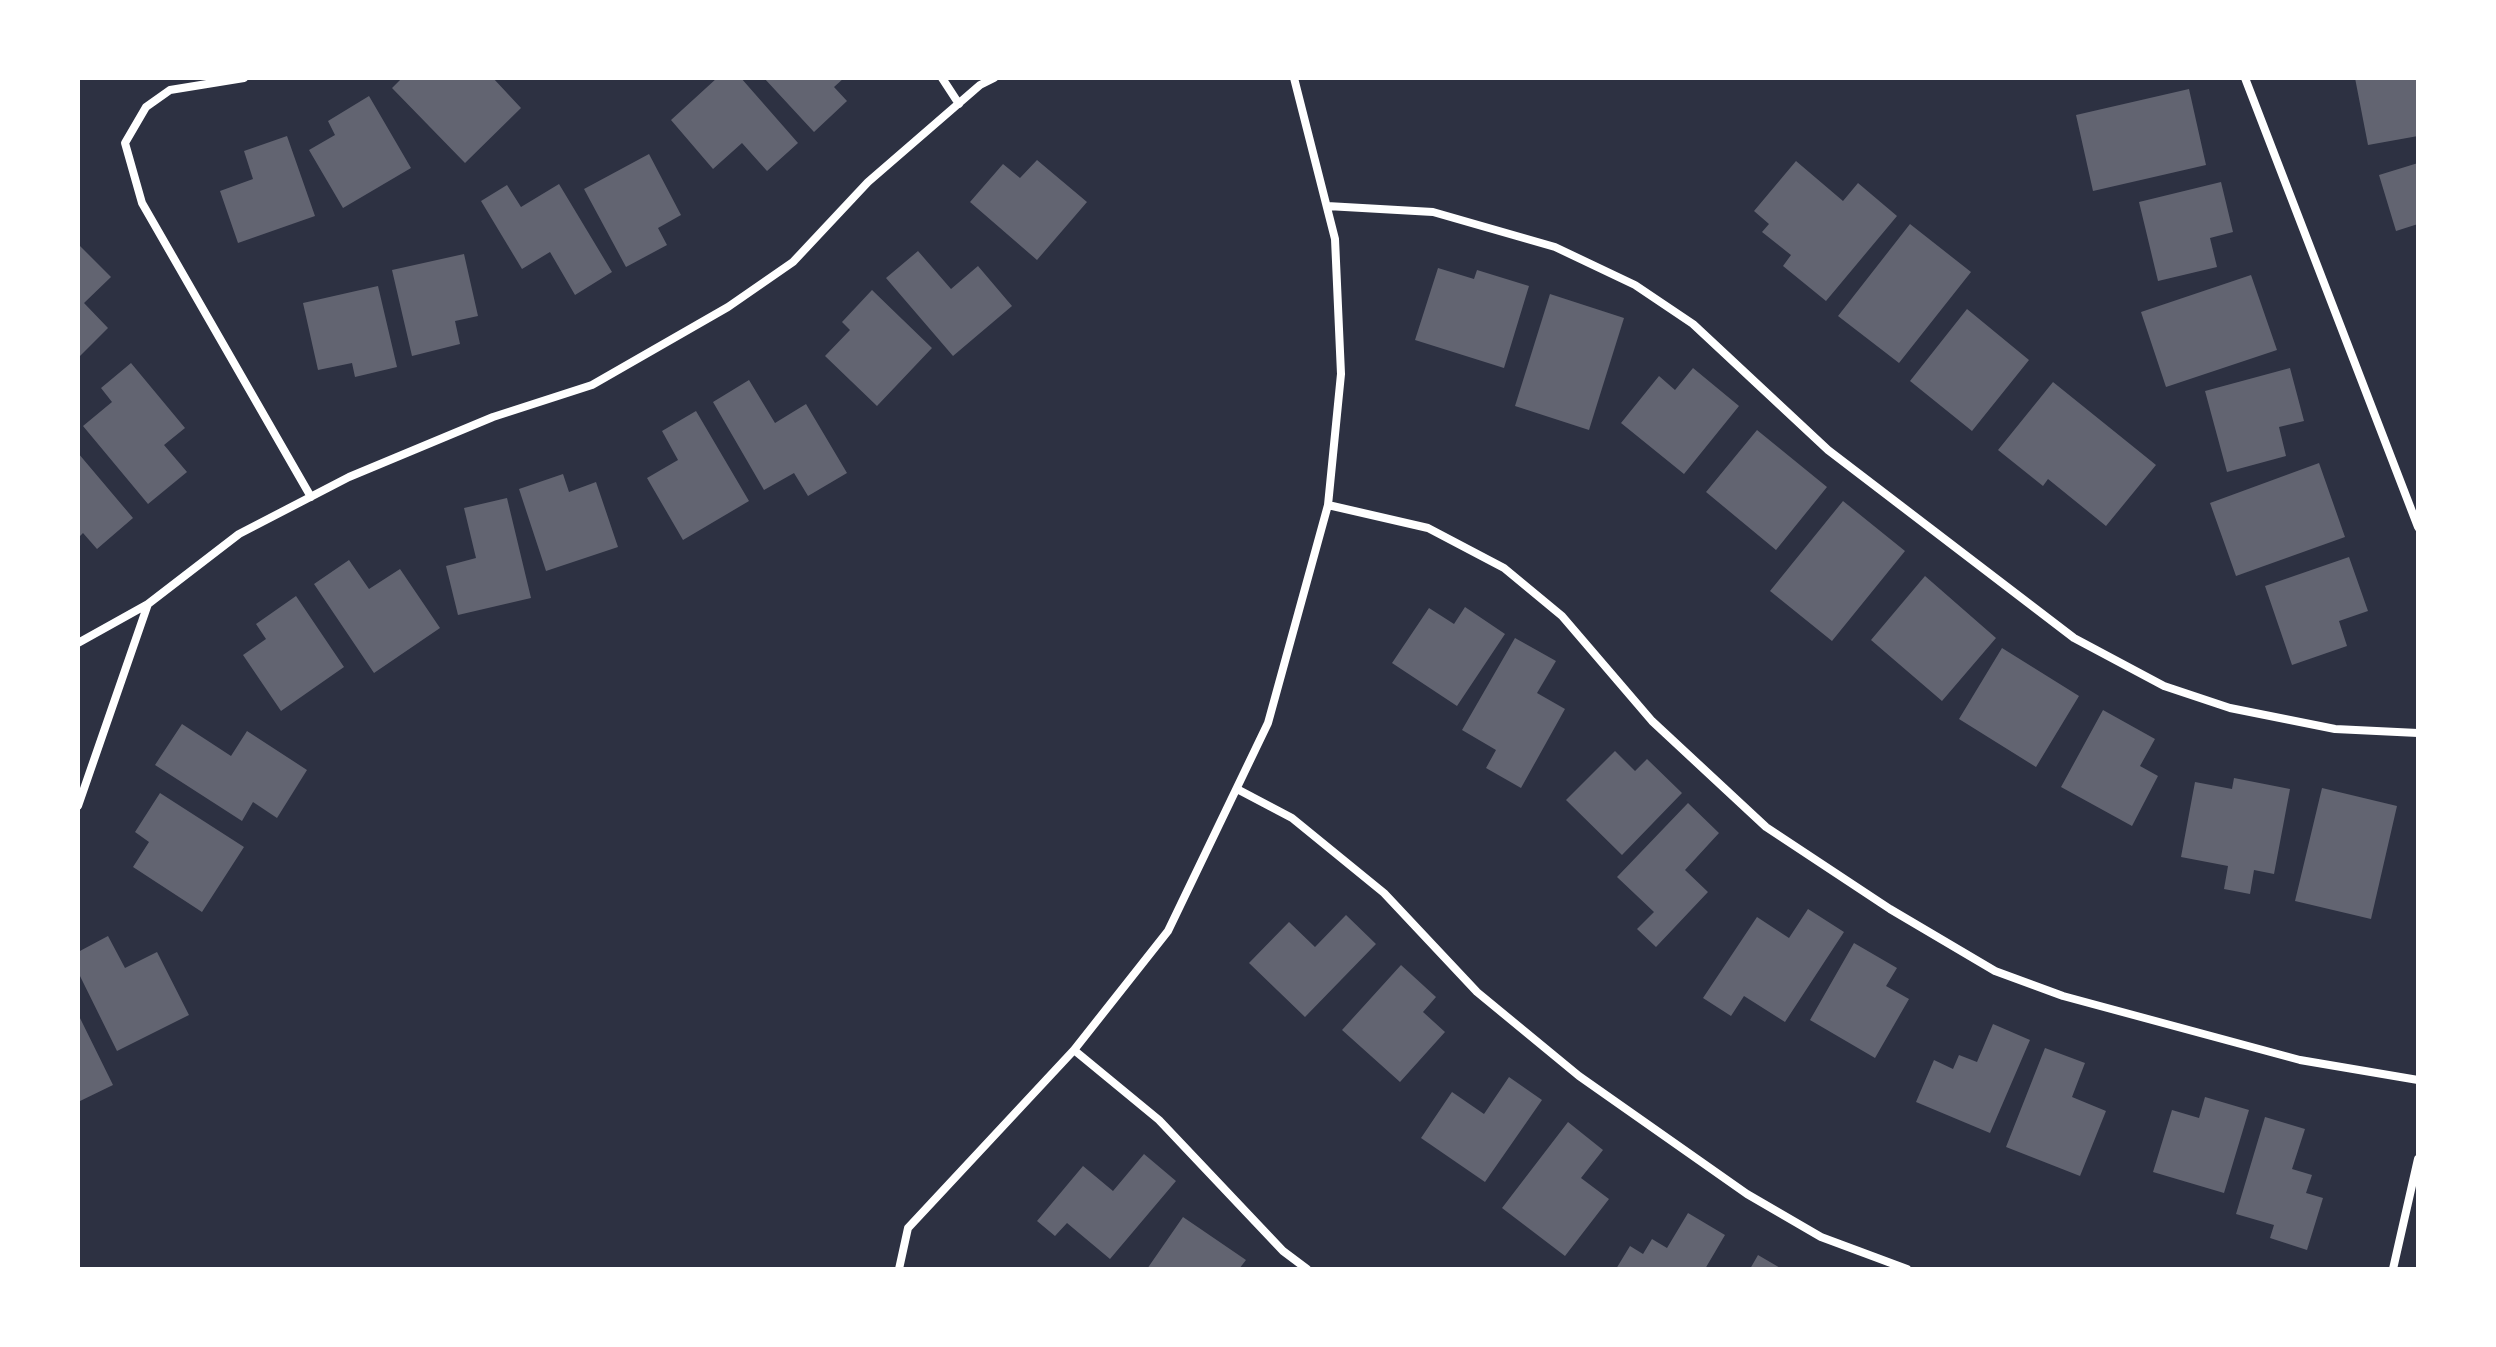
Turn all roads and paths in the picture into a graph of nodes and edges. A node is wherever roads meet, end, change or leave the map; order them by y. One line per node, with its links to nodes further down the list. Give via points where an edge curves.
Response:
1 (244, 78): 8 (street, via 170,90 146,107 125,143 142,203)
2 (942, 78): 6 (street)
3 (994, 78): 6 (street)
4 (1294, 78): 7 (street)
5 (2245, 78): 10 (street)
6 (959, 104): 8 (street, via 868,182 793,262 728,307 592,385 493,417)
7 (1327, 206): 9 (street, via 1335,239 1341,374); 13 (street, via 1433,212 1555,247 1635,285 1693,324 1828,450 2074,638 2164,686 2230,708 2335,729)
8 (311, 497): 11 (street, via 239,534)
9 (1328, 505): 14 (street, via 1268,723); 17 (street, via 1428,528 1504,568 1562,616 1652,721 1766,827 1995,971 2063,996 2300,1060)
10 (2418, 527)
11 (148, 604): 12 (street); 15 (street)
12 (78, 643)
13 (2418, 733)
14 (1237, 789): 16 (street, via 1168,931); 21 (street, via 1292,818 1384,893 1477,992 1579,1076 1747,1194 1821,1237)
15 (78, 806)
16 (1074, 1050): 19 (street, via 908,1228); 20 (street, via 1159,1120 1283,1251)
17 (2418, 1080)
18 (2418, 1159): 22 (street)
19 (899, 1269)
20 (1307, 1269)
21 (1907, 1269)
22 (2393, 1269)

